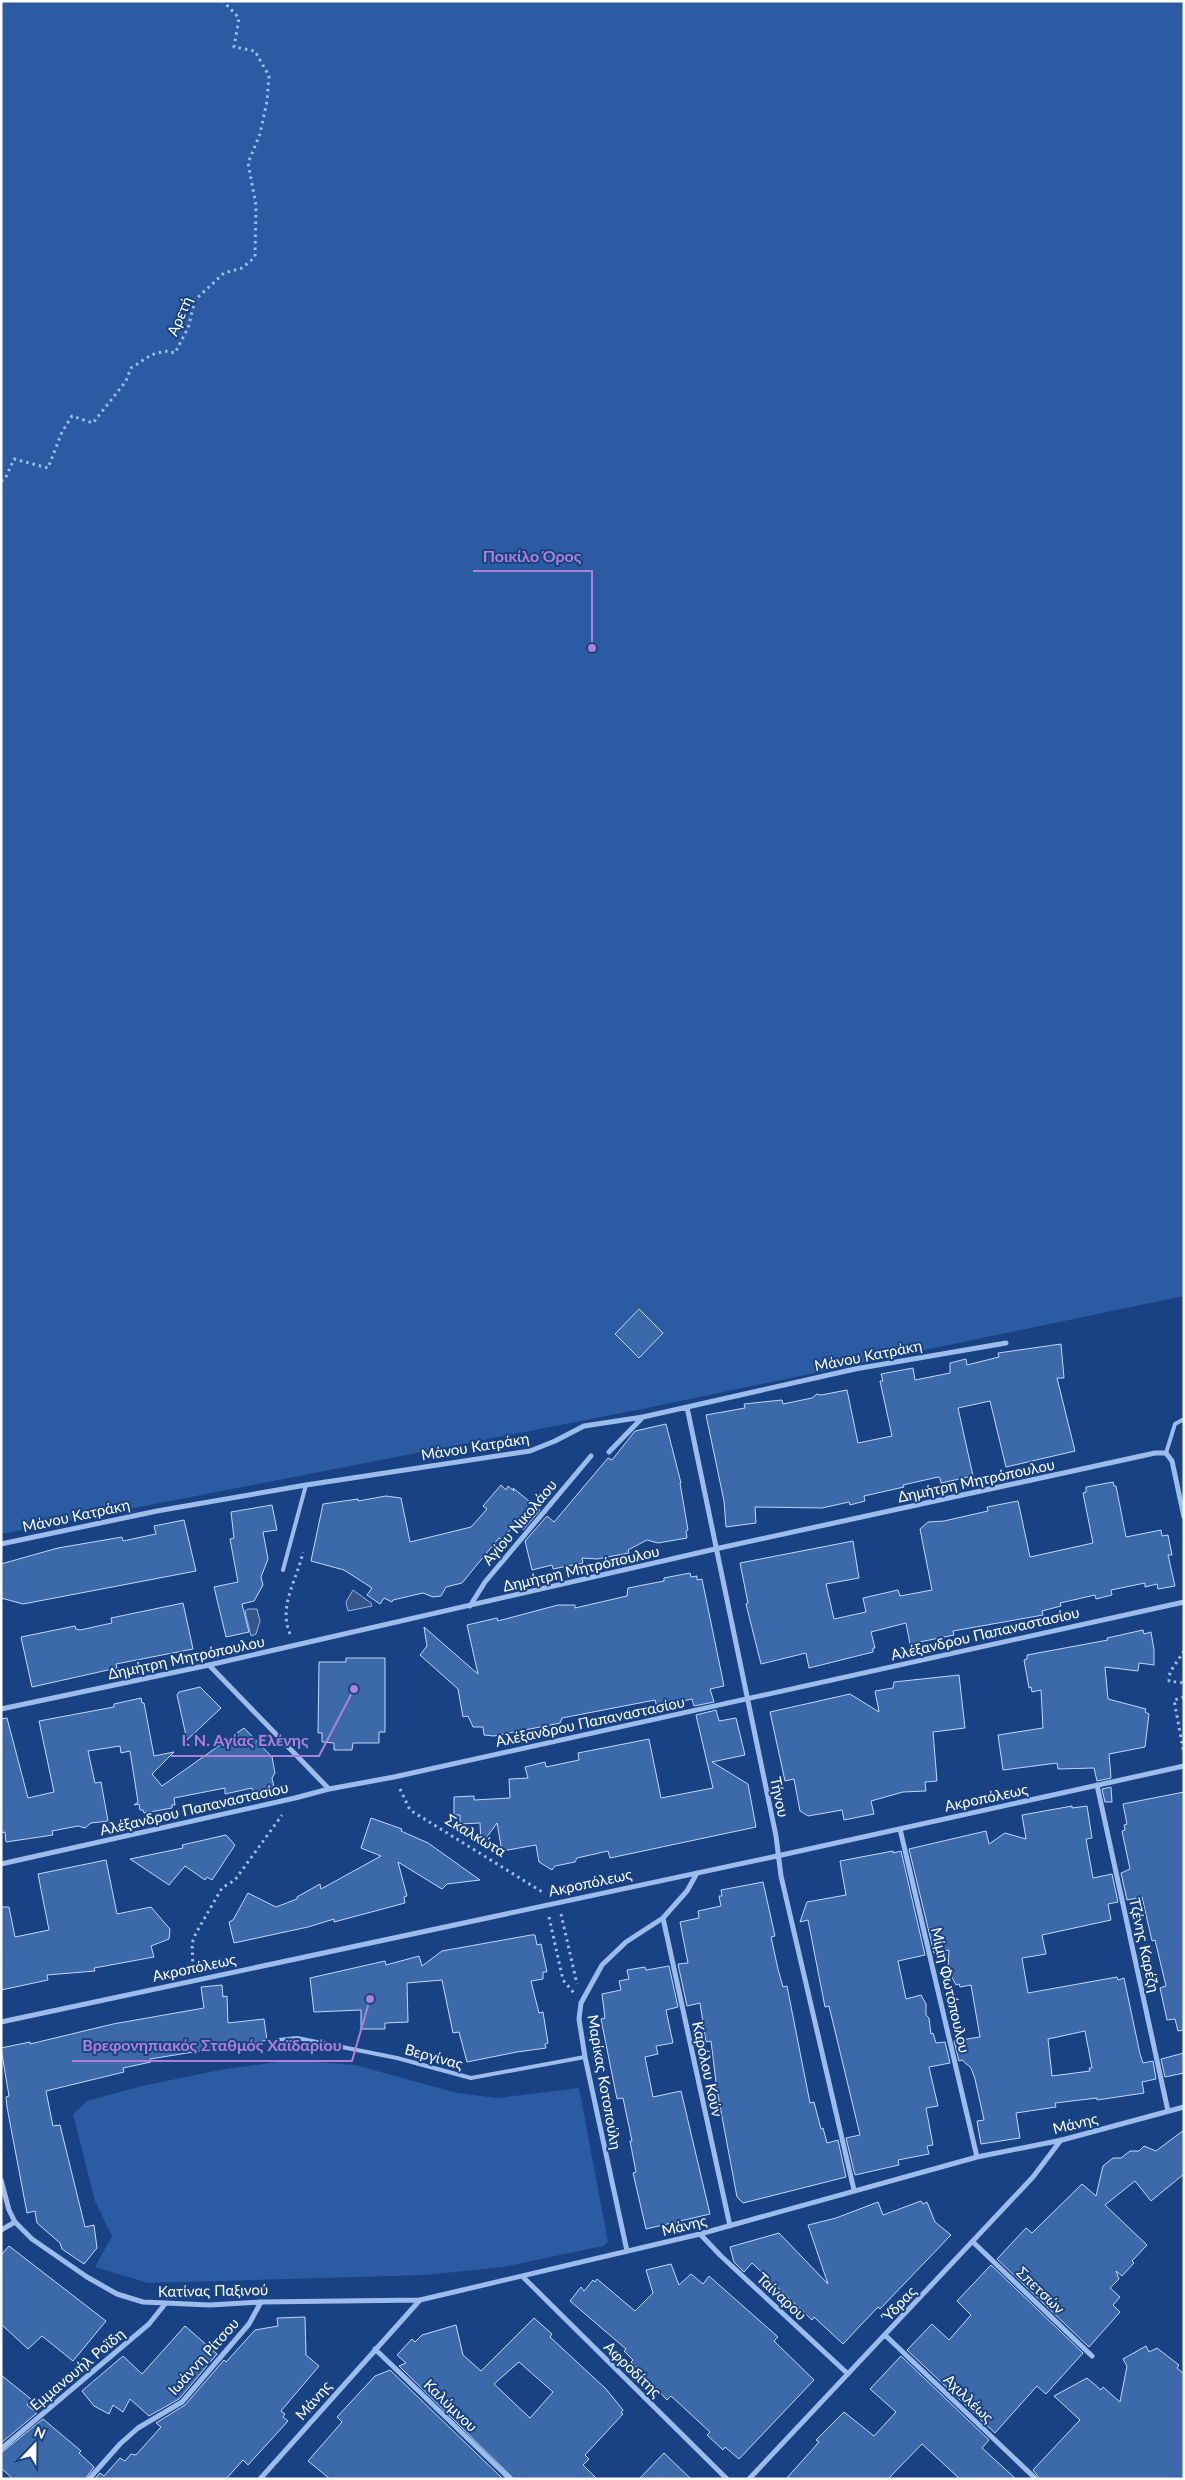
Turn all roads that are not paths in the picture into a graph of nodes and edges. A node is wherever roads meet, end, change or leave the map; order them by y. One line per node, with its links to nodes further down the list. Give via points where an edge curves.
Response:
1 (1006, 1343): 2 (street, Μάνου Κατράκη, via 854,1369)
2 (687, 1407): 3 (street, Μάνου Κατράκη); 11 (street, Τήνου)
3 (643, 1417): 5 (street); 8 (street, Μάνου Κατράκη, via 584,1426 530,1451)
4 (1184, 1419): 6 (lane, via 1175,1424)
5 (610, 1452)
6 (1166, 1452): 9 (street, via 1172,1461); 11 (street, Δημήτρη Μητρόπουλου)
7 (591, 1456): 14 (street, Αγίου Νικολάου, via 485,1582)
8 (306, 1485): 10 (street, Μάνου Κατράκη, via 158,1511); 12 (lane)
9 (1184, 1517)
10 (1, 1544)
11 (715, 1549): 14 (street, Δημήτρη Μητρόπουλου); 16 (street, Τήνου)
12 (283, 1570)
13 (1184, 1602): 16 (street, Αλέξανδρου Παπαναστασίου)
14 (469, 1606): 15 (street, Δημήτρη Μητρόπουλου)
15 (209, 1666): 17 (street, Δημήτρη Μητρόπουλου); 20 (street)
16 (746, 1699): 20 (street, Αλέξανδρου Παπαναστασίου); 22 (street, Τήνου, via 776,1836)
17 (1, 1709)
18 (1184, 1766): 19 (street, Ακροπόλεως)
19 (1097, 1786): 21 (street, Ακροπόλεως); 30 (street, Τζένης Καρέζη)
20 (329, 1789): 23 (street, Αλέξανδρου Παπαναστασίου)
21 (900, 1829): 22 (street, Ακροπόλεως); 32 (street, Μίμη Φωτόπουλου)
22 (777, 1856): 24 (street, Ακροπόλεως); 34 (street, Τήνου)
23 (1, 1864)
24 (698, 1873): 25 (street, Μαρίκας Κοτοπούλη); 26 (street, Ακροπόλεως)
25 (663, 1918): 28 (street, Μαρίκας Κοτοπούλη, via 626,1942 602,1965 589,1985 579,2011); 36 (street, Καρόλου Κούν)
26 (1, 2022)
27 (278, 2040): 28 (lane, Βεργίνας, via 297,2038 360,2050 471,2078)
28 (585, 2057): 40 (street, Μαρίκας Κοτοπούλη)
29 (1184, 2107): 30 (street, Μάνης)
30 (1168, 2111): 31 (street, Μάνης)
31 (1062, 2140): 32 (street, Μάνης); 39 (street, Ύδρας)
32 (977, 2157): 34 (street, Μάνης)
33 (1, 2180): 35 (street, Κατίνας Παξινού)
34 (854, 2190): 36 (street, Μάνης)
35 (15, 2222): 37 (street); 44 (street, Κατίνας Παξινού, via 32,2240 57,2258 118,2294 143,2302)
36 (730, 2226): 38 (street, Μάνης)
37 (1, 2230)
38 (700, 2234): 40 (street, Μάνης); 48 (street, Ταίναρου)
39 (973, 2242): 45 (street, Ύδρας); 47 (street, Σπετσών)
40 (627, 2251): 41 (street, Μάνης)
41 (523, 2277): 42 (street, Μάνης); 53 (street, Αφροδίτης)
42 (420, 2300): 43 (street, Κατίνας Παξινού); 46 (street, Μάνης)
43 (261, 2302): 44 (street, Κατίνας Παξινού); 50 (street, Ιωάννη Ρίτσου, via 249,2324 182,2402 138,2428)
44 (165, 2304): 49 (street, Εμμανουήλ Ροϊδη, via 149,2324)
45 (886, 2335): 48 (street, Ύδρας); 55 (street, Αχιλλέως)
46 (375, 2349): 51 (street, Μάνης); 52 (street, Καλύμνου)
47 (1092, 2356)
48 (848, 2374): 54 (street, Ύδρας)
49 (1, 2449)
50 (89, 2479)
51 (260, 2479)
52 (510, 2479)
53 (727, 2479)
54 (749, 2479)
55 (1036, 2479)

